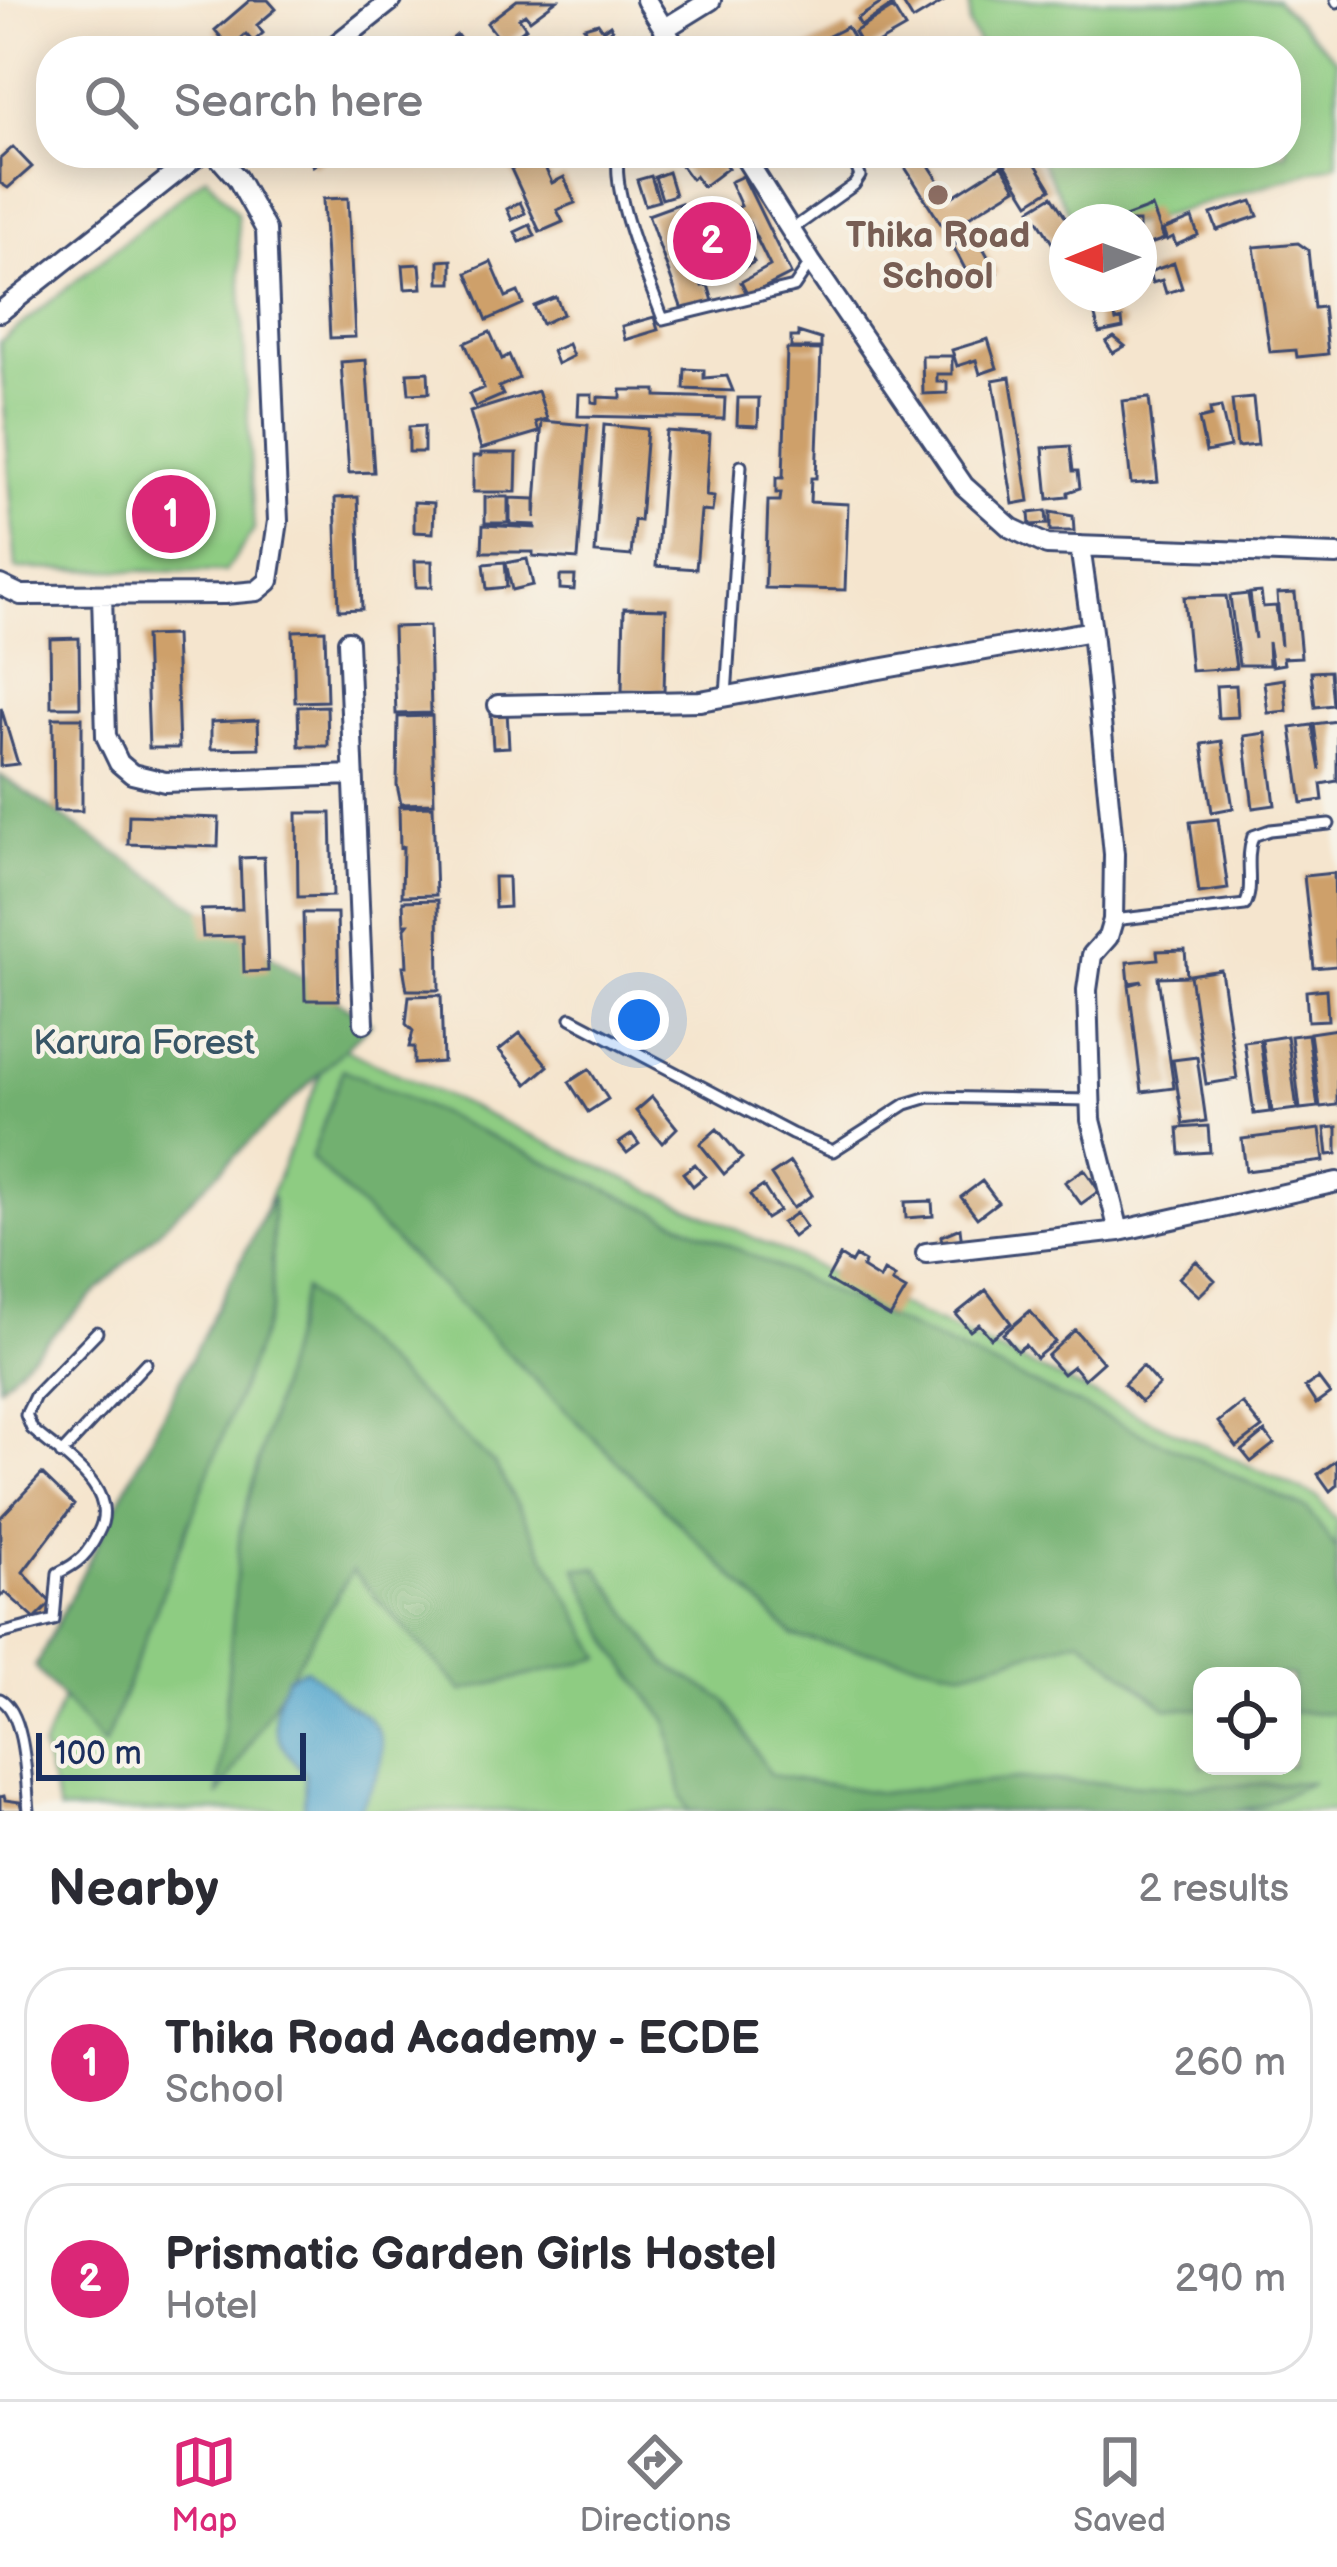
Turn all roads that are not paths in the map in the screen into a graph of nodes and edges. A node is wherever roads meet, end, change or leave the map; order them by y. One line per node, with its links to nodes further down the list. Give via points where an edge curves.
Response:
1 (392, 0): 5 (street)
2 (646, 0): 4 (street)
3 (711, 0): 4 (street)
4 (664, 29): 6 (street)
5 (347, 36)
6 (668, 36)
7 (182, 168): 14 (street)
8 (228, 168): 19 (street, via 266,230 274,566 263,587 243,594)
9 (616, 168): 13 (lane, via 662,319 794,287)
10 (751, 168): 12 (street)
11 (857, 168): 12 (lane, via 854,185)
12 (790, 230): 13 (street)
13 (811, 262): 16 (street, via 964,486 1011,528 1047,545)
14 (0, 313)
15 (741, 466): 22 (lane)
16 (1080, 546): 17 (street); 20 (street)
17 (1337, 556)
18 (0, 585): 19 (street, via 21,595)
19 (102, 595): 24 (street, via 106,736 132,774 165,782)
20 (1092, 631): 22 (street); 26 (street)
21 (348, 641): 24 (street)
22 (726, 696): 23 (street)
23 (499, 704)
24 (352, 776): 28 (street)
25 (1328, 824): 26 (lane, via 1253,836 1245,905)
26 (1113, 920): 29 (street, via 1089,968)
27 (571, 1018): 29 (lane, via 832,1151 929,1097)
28 (364, 1023)
29 (1090, 1100): 31 (street)
30 (1337, 1182): 31 (street)
31 (1119, 1231): 32 (street)
32 (926, 1253)
33 (97, 1332): 35 (lane, via 28,1406 32,1429)
34 (146, 1363): 35 (lane)
35 (61, 1454): 36 (lane, via 101,1493 103,1526 83,1559 58,1573 54,1620)
36 (0, 1634)
37 (0, 1700): 38 (lane, via 19,1730)
38 (29, 1811)

